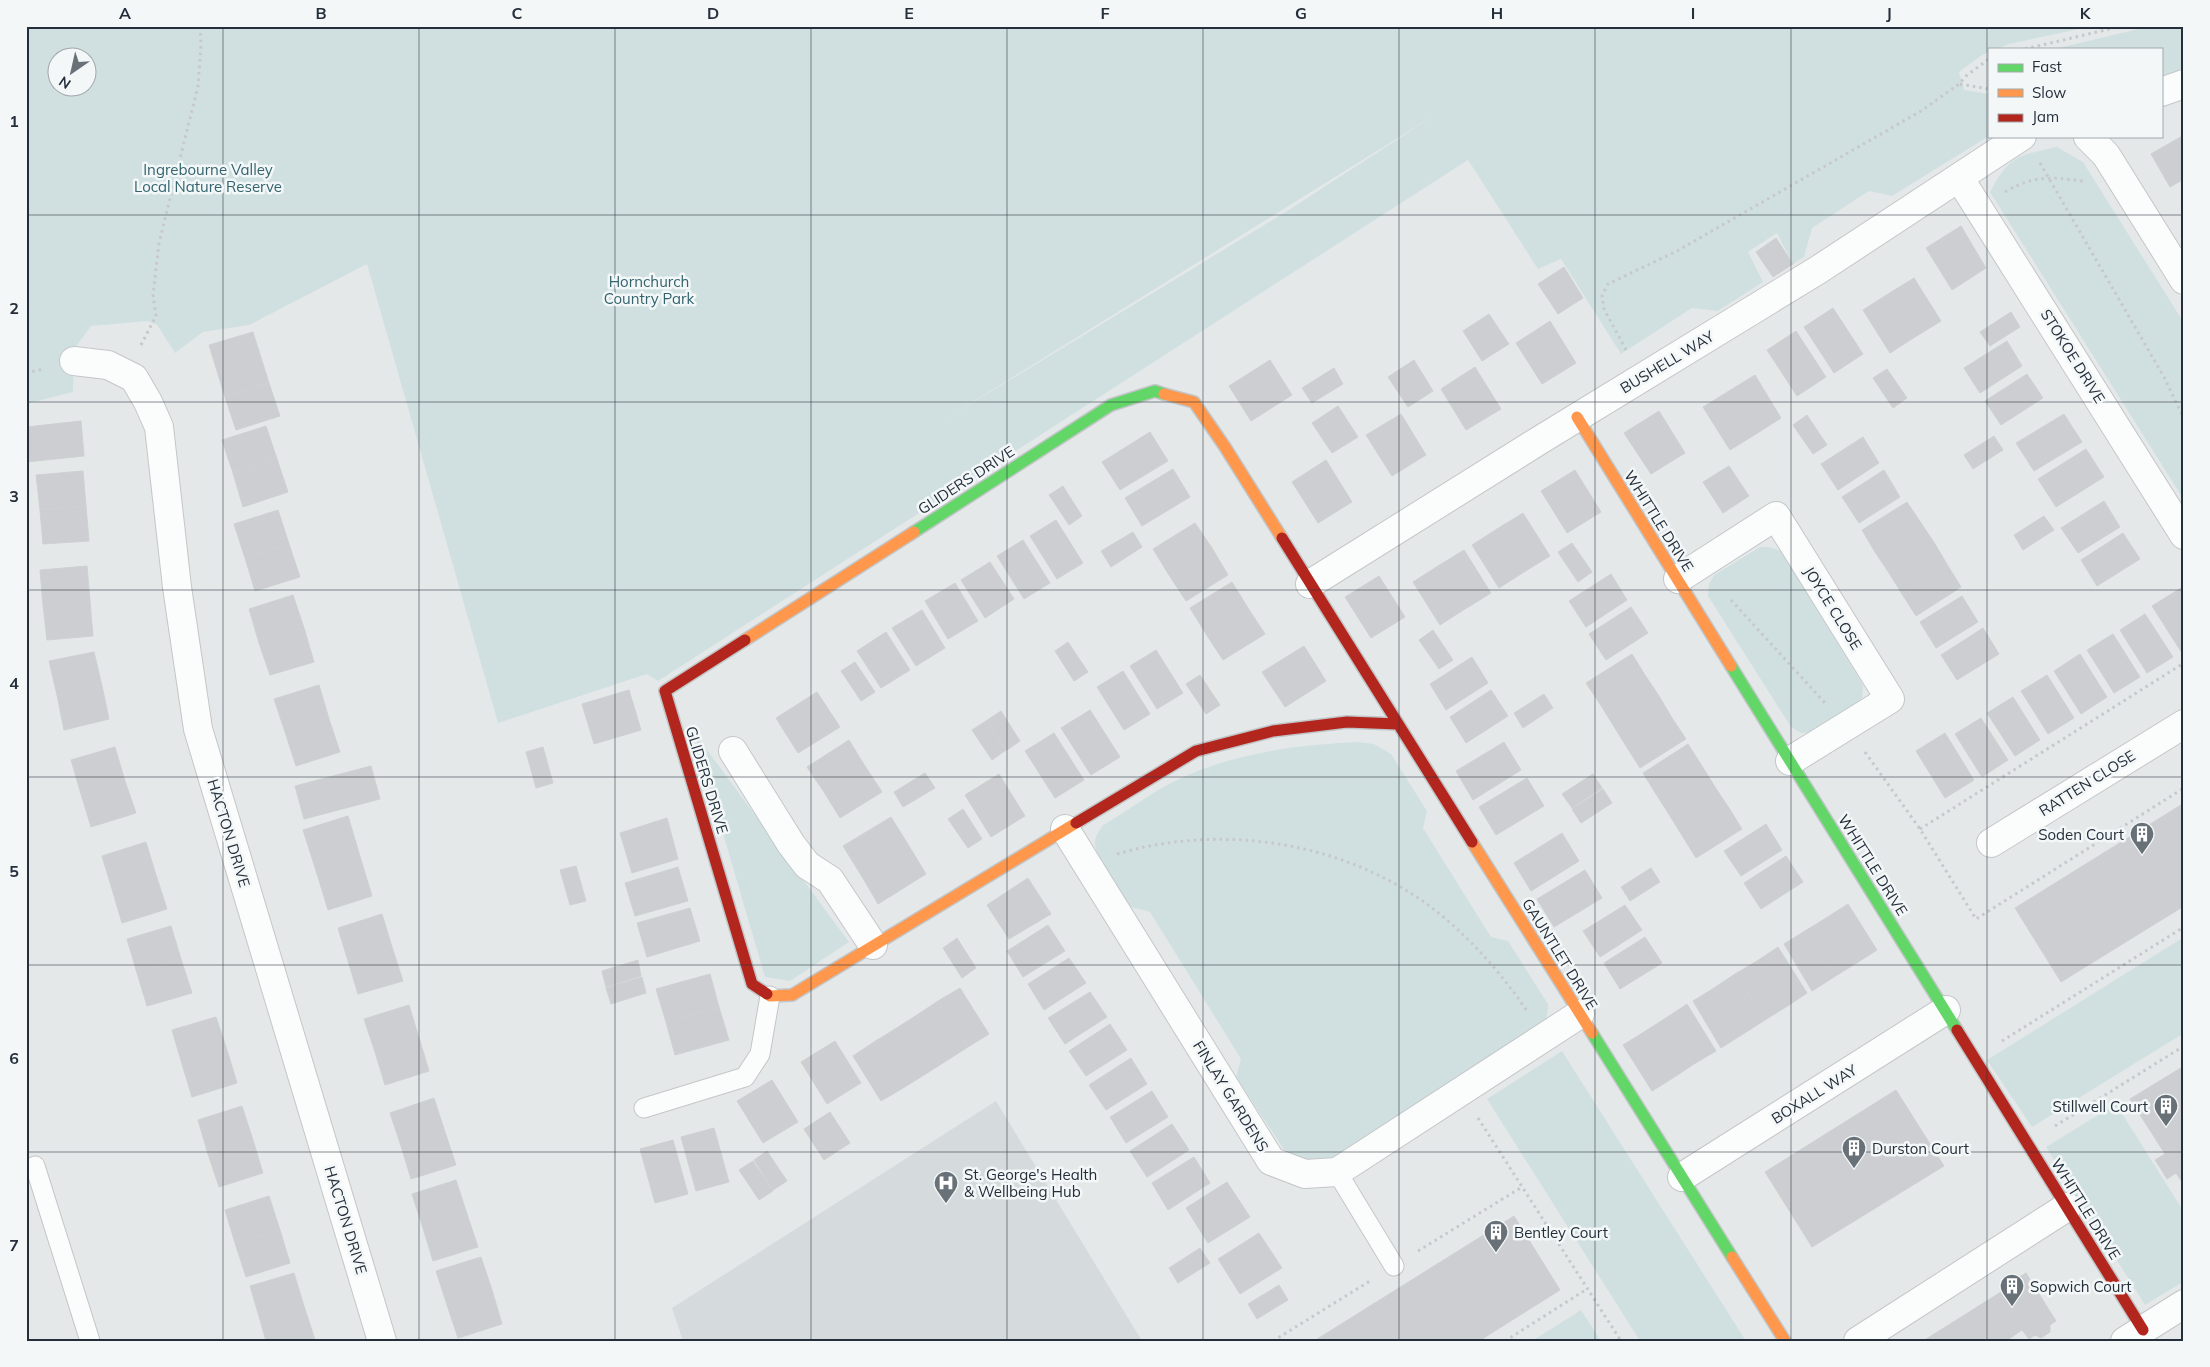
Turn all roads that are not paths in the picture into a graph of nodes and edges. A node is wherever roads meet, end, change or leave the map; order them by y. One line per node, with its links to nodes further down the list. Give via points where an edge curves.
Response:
1 (2184, 84): 2 (street)
2 (2162, 92)
3 (2019, 138): 5 (street, BUSHELL WAY)
4 (2088, 138): 6 (street, via 2106,156)
5 (1960, 179): 8 (street, BUSHELL WAY); 9 (street, STOKOE DRIVE)
6 (2184, 280)
7 (74, 361): 31 (street, HACTON DRIVE, via 108,365 134,378 159,427 177,587 198,729)
8 (1577, 417): 10 (street, WHITTLE DRIVE); 11 (street, BUSHELL WAY)
9 (2184, 535)
10 (1678, 580): 15 (street, WHITTLE DRIVE); 15 (street, JOYCE CLOSE, via 1776,516 1890,699)
11 (1310, 584): 12 (street, GAUNTLET DRIVE); 19 (street, GLIDERS DRIVE, via 1194,402 1155,391 1111,405 665,691 752,984)
12 (1398, 724): 16 (street, via 1347,722 1273,731 1196,752); 21 (street, GAUNTLET DRIVE)
13 (2184, 724): 17 (street, RATTEN CLOSE)
14 (733, 751): 18 (street, via 807,865 830,880)
15 (1790, 761): 20 (street, WHITTLE DRIVE)
16 (1064, 829): 18 (street); 24 (street, FINLAY GARDENS, via 1271,1161 1304,1174)
17 (1991, 843)
18 (873, 945): 19 (street, via 792,995)
19 (770, 996): 22 (lane, via 760,1054 745,1077)
20 (1946, 1010): 25 (street, BOXALL WAY); 26 (street, WHITTLE DRIVE)
21 (1580, 1014): 24 (street, FINLAY GARDENS); 25 (street, GAUNTLET DRIVE)
22 (644, 1108)
23 (35, 1166): 30 (lane)
24 (1337, 1172): 27 (lane)
25 (1682, 1177): 32 (street, GAUNTLET DRIVE)
26 (2067, 1206): 29 (street, WHITTLE DRIVE); 33 (street)
27 (1394, 1266)
28 (2184, 1304): 29 (street)
29 (2134, 1335)
30 (90, 1341)
31 (382, 1341)
32 (1785, 1341)
33 (1858, 1341)

